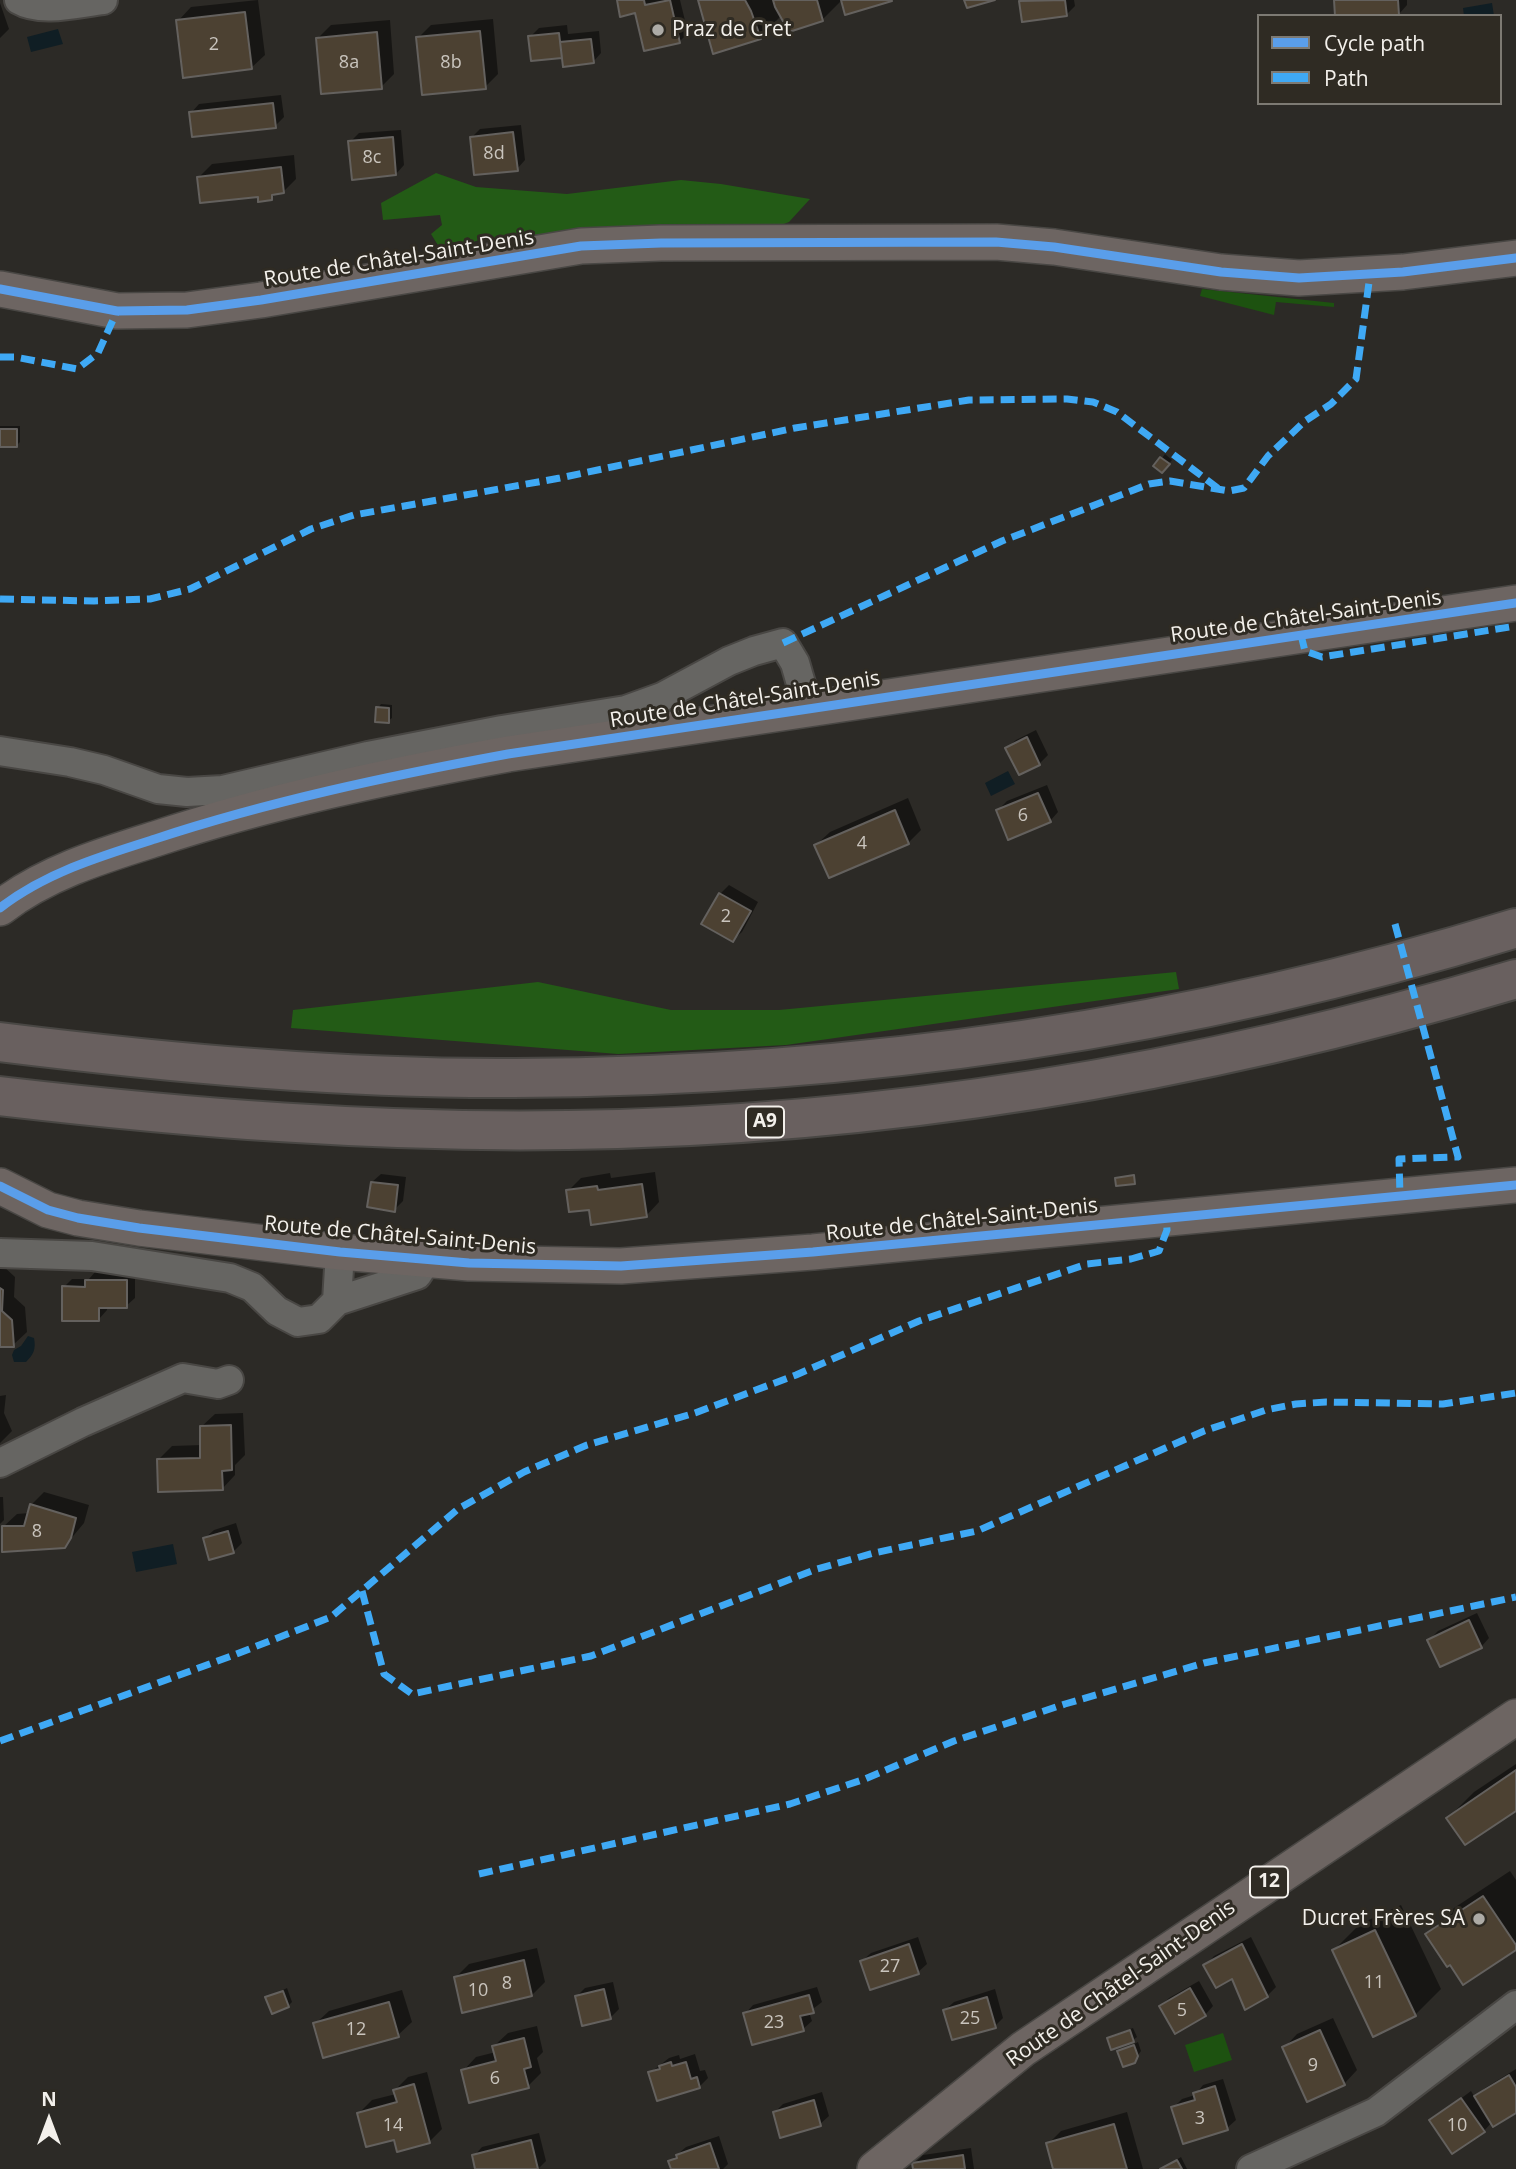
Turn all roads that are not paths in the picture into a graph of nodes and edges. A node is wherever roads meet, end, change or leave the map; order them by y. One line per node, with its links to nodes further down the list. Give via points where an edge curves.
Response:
1 (19, 0): 2 (street, via 44,6)
2 (103, 0)
3 (1516, 258): 4 (main road, Route de Châtel-Saint-Denis, via 1381,274 1299,278 996,242 662,243 582,246 187,310 117,311)
4 (0, 289)
5 (1516, 603): 6 (main road, Route de Châtel-Saint-Denis)
6 (808, 708): 7 (street, via 795,663 783,643 729,661 663,697 626,710 368,756 222,790 158,789 70,761); 8 (main road, Route de Châtel-Saint-Denis, via 508,754 271,804 98,858 33,886)
7 (0, 751)
8 (0, 908)
9 (1516, 928): 11 (highway, via 1351,974 1169,1015 946,1051 755,1070 535,1078 389,1075)
10 (1516, 979): 12 (highway, A9, via 1318,1033 1149,1070 967,1100 757,1122 573,1130 378,1128 191,1117)
11 (0, 1042)
12 (0, 1096)
13 (1516, 1185): 17 (main road, Route de Châtel-Saint-Denis, via 621,1266)
14 (0, 1186): 16 (main road, Route de Châtel-Saint-Denis, via 48,1210 78,1218)
15 (0, 1252): 18 (street, via 92,1256 230,1278 252,1287 277,1311 298,1322 319,1319)
16 (340, 1252): 17 (main road, Route de Châtel-Saint-Denis); 18 (street)
17 (426, 1260): 18 (street, via 417,1275)
18 (337, 1301)
19 (229, 1380): 20 (street, via 218,1384 183,1378)
20 (0, 1462)
21 (1516, 1717): 23 (main road, Route de Châtel-Saint-Denis / 12, via 1023,2049)
22 (1516, 2005): 24 (street, via 1376,2112)
23 (875, 2169)
24 (1251, 2169)

